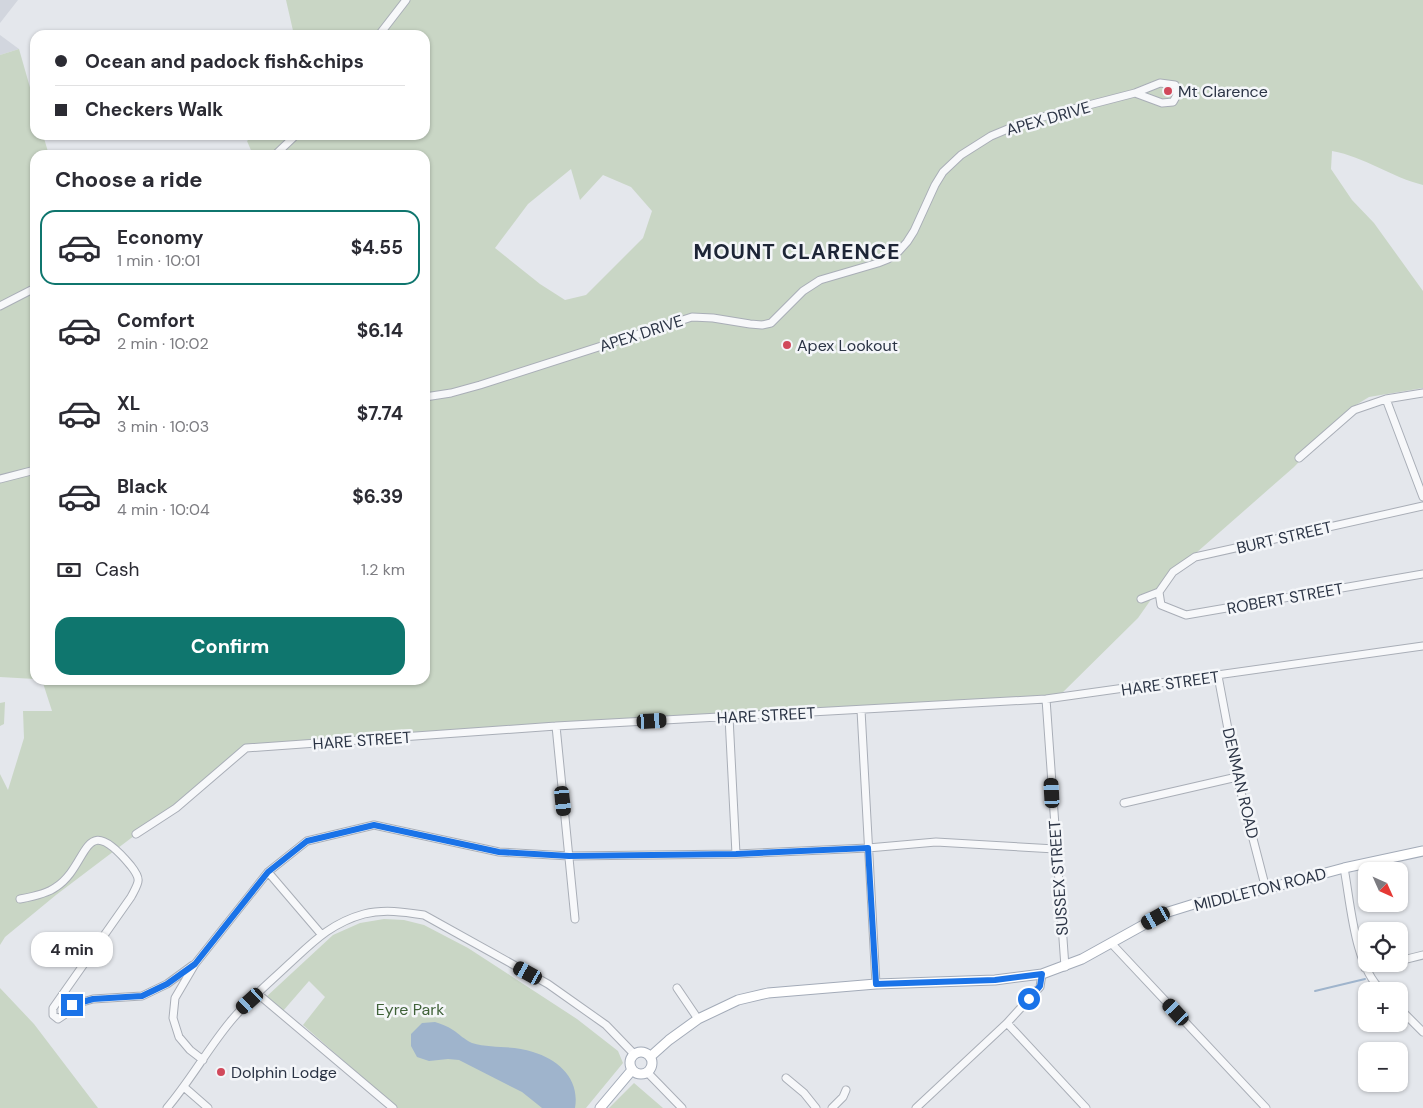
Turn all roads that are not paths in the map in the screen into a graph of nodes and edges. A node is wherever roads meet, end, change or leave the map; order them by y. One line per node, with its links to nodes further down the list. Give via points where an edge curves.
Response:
1 (406, 0): 2 (street)
2 (383, 30)
3 (1135, 93): 3 (street, APEX DRIVE, via 1166,83 1175,85 1178,96 1173,102 1162,103); 9 (street, APEX DRIVE, via 1027,121 991,136 961,155 943,172 914,231 898,252 878,263 820,280 803,291 771,323 756,325 692,317 480,386)
4 (291, 140): 5 (street)
5 (280, 150)
6 (30, 291): 7 (street)
7 (0, 306)
8 (1423, 393): 10 (street)
9 (430, 396)
10 (1386, 399): 11 (street, via 1354,410); 14 (street)
11 (1299, 458)
12 (30, 471): 13 (street)
13 (0, 479)
14 (1423, 497)
15 (1423, 506): 17 (street, BURT STREET, via 1195,557 1173,572)
16 (1423, 574): 17 (street, ROBERT STREET, via 1186,615 1161,605)
17 (1158, 592): 18 (street)
18 (1141, 599)
19 (1423, 646): 20 (street, HARE STREET)
20 (1218, 676): 21 (street, HARE STREET); 25 (street, DENMAN ROAD)
21 (1046, 699): 22 (street, HARE STREET); 29 (street, SUSSEX STREET)
22 (861, 710): 23 (street, HARE STREET); 28 (street)
23 (729, 717): 24 (street, HARE STREET); 31 (street)
24 (556, 726): 27 (street, HARE STREET, via 246,748 176,808); 32 (street)
25 (1237, 777): 26 (street); 35 (street, DENMAN ROAD)
26 (1124, 803)
27 (136, 834)
28 (868, 848): 29 (street, via 936,842); 31 (street); 46 (street)
29 (1055, 849): 44 (street, SUSSEX STREET)
30 (1423, 851): 33 (main road, MIDDLETON ROAD)
31 (736, 854): 32 (street)
32 (569, 856): 34 (street, via 499,852 374,825 307,841); 37 (street)
33 (1344, 868): 35 (main road, MIDDLETON ROAD); 40 (street)
34 (268, 872): 38 (street); 43 (street)
35 (1266, 889): 39 (main road, MIDDLETON ROAD, via 1165,913)
36 (20, 899): 43 (street, via 56,888 92,842 99,839 119,852 138,876 139,882 131,897 53,1008 53,1015 58,1019 72,1005 93,999 142,996 167,984)
37 (575, 919)
38 (321, 934): 48 (street); 53 (street, via 349,919 380,911 424,915 548,984 606,1025)
39 (1112, 944): 44 (main road, MIDDLETON ROAD); 70 (street)
40 (1358, 945)
41 (1423, 955): 42 (street)
42 (1408, 959)
43 (195, 964): 55 (street, via 175,998 172,1018 179,1037)
44 (1065, 967): 45 (main road, MIDDLETON ROAD)
45 (1042, 974): 46 (main road, MIDDLETON ROAD, via 995,980); 51 (street, via 1040,986)
46 (876, 984): 50 (main road, MIDDLETON ROAD, via 768,993 738,1000)
47 (676, 988): 50 (street)
48 (258, 994): 55 (street, via 229,1024); 61 (street)
49 (1408, 1017): 52 (street)
50 (698, 1019): 54 (main road, MIDDLETON ROAD)
51 (1007, 1023): 68 (street); 69 (street)
52 (1423, 1032)
53 (634, 1054): 54 (main road, via 643,1052); 56 (main road, via 630,1062)
54 (650, 1057): 57 (main road, via 652,1065)
55 (203, 1060): 59 (street)
56 (632, 1070): 57 (main road, via 639,1074); 64 (main road)
57 (647, 1072): 65 (street)
58 (786, 1078): 66 (street)
59 (184, 1087): 62 (street); 63 (street)
60 (846, 1090): 67 (street)
61 (390, 1107)
62 (167, 1108)
63 (208, 1108)
64 (600, 1108)
65 (682, 1108)
66 (816, 1108)
67 (832, 1108)
68 (916, 1108)
69 (1086, 1108)
70 (1266, 1108)

